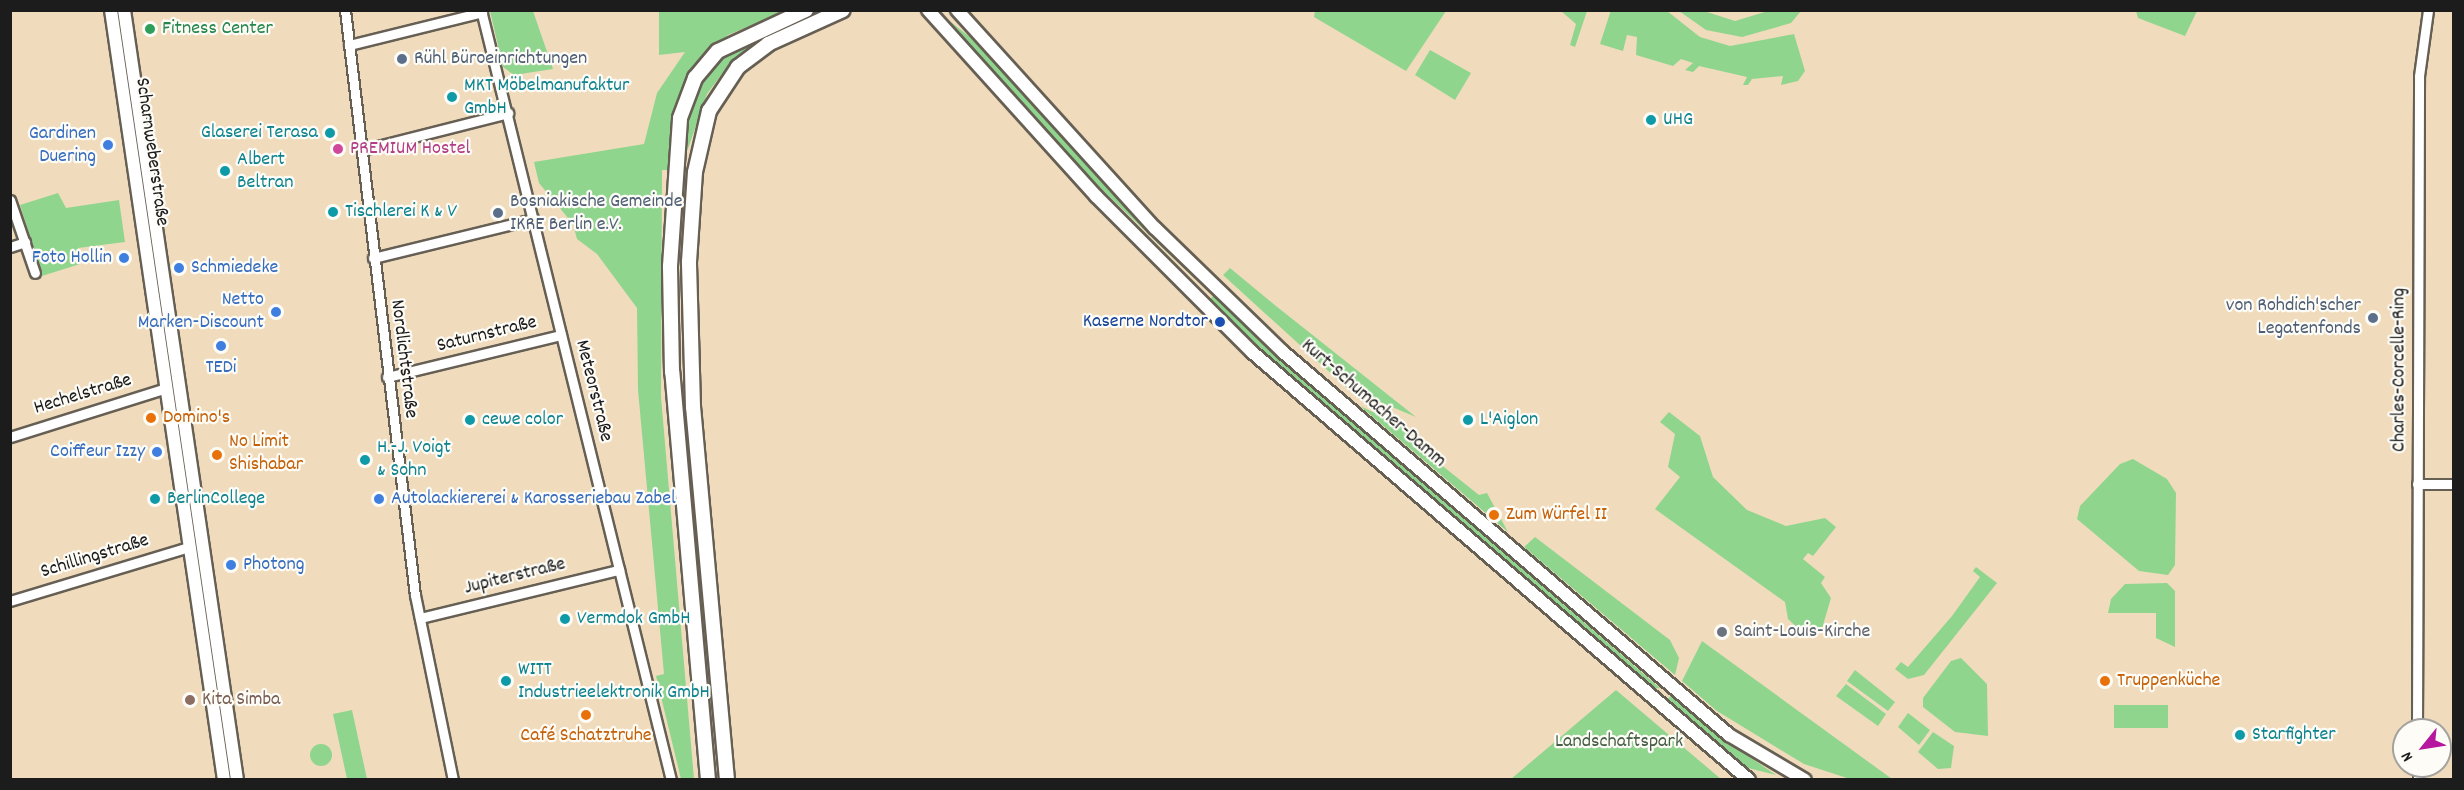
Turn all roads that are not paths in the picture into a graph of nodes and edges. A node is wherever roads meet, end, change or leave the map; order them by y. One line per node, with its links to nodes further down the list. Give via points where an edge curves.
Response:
1 (111, 10): 22 (main road, Scharnweberstraße)
2 (124, 10): 21 (main road, Scharnweberstraße)
3 (345, 10): 10 (street, Nordlichtstraße)
4 (806, 10): 39 (highway, via 718,51 695,78 680,118 670,266 672,372)
5 (843, 10): 40 (highway, via 768,44 738,68 709,111 694,172 689,262 693,407)
6 (928, 10): 20 (main road, Kurt-Schumacher-Damm)
7 (957, 10): 19 (main road, Kurt-Schumacher-Damm)
8 (2428, 10): 28 (street, Charles-Corcelle-Ring, via 2419,76)
9 (482, 11): 10 (street); 11 (street, Meteorstraße)
10 (350, 45): 12 (street, Nordlichtstraße)
11 (508, 113): 12 (street); 14 (street, Meteorstraße)
12 (362, 150): 17 (street, Nordlichtstraße)
13 (10, 200): 15 (street)
14 (533, 219): 17 (street); 23 (street, Meteorstraße)
15 (26, 244): 16 (street); 18 (street)
16 (10, 247)
17 (373, 258): 24 (street, Nordlichtstraße)
18 (35, 273)
19 (1207, 280): 20 (main road); 42 (main road, Kurt-Schumacher-Damm, via 1331,395 1730,735)
20 (1192, 295): 41 (main road, Kurt-Schumacher-Damm, via 1324,417)
21 (166, 297): 22 (main road); 25 (main road, Scharnweberstraße)
22 (153, 299): 26 (main road, Scharnweberstraße)
23 (561, 335): 24 (street, Saturnstraße); 31 (street, Meteorstraße)
24 (387, 377): 33 (street, Nordlichtstraße)
25 (179, 385): 26 (main road); 30 (main road, Scharnweberstraße)
26 (166, 388): 27 (street, Hechelstraße); 30 (main road, Scharnweberstraße)
27 (10, 437)
28 (2417, 484): 29 (street); 34 (street, Charles-Corcelle-Ring)
29 (2454, 484)
30 (196, 546): 32 (street, Schillingstraße); 35 (main road, Scharnweberstraße); 36 (main road, Scharnweberstraße)
31 (619, 570): 33 (street, Jupiterstraße); 38 (street, Meteorstraße)
32 (10, 601)
33 (420, 618): 37 (street, Nordlichtstraße)
34 (2417, 718)
35 (224, 780)
36 (237, 780)
37 (453, 780)
38 (671, 780)
39 (708, 780)
40 (727, 780)
41 (1749, 780)
42 (1805, 780)

